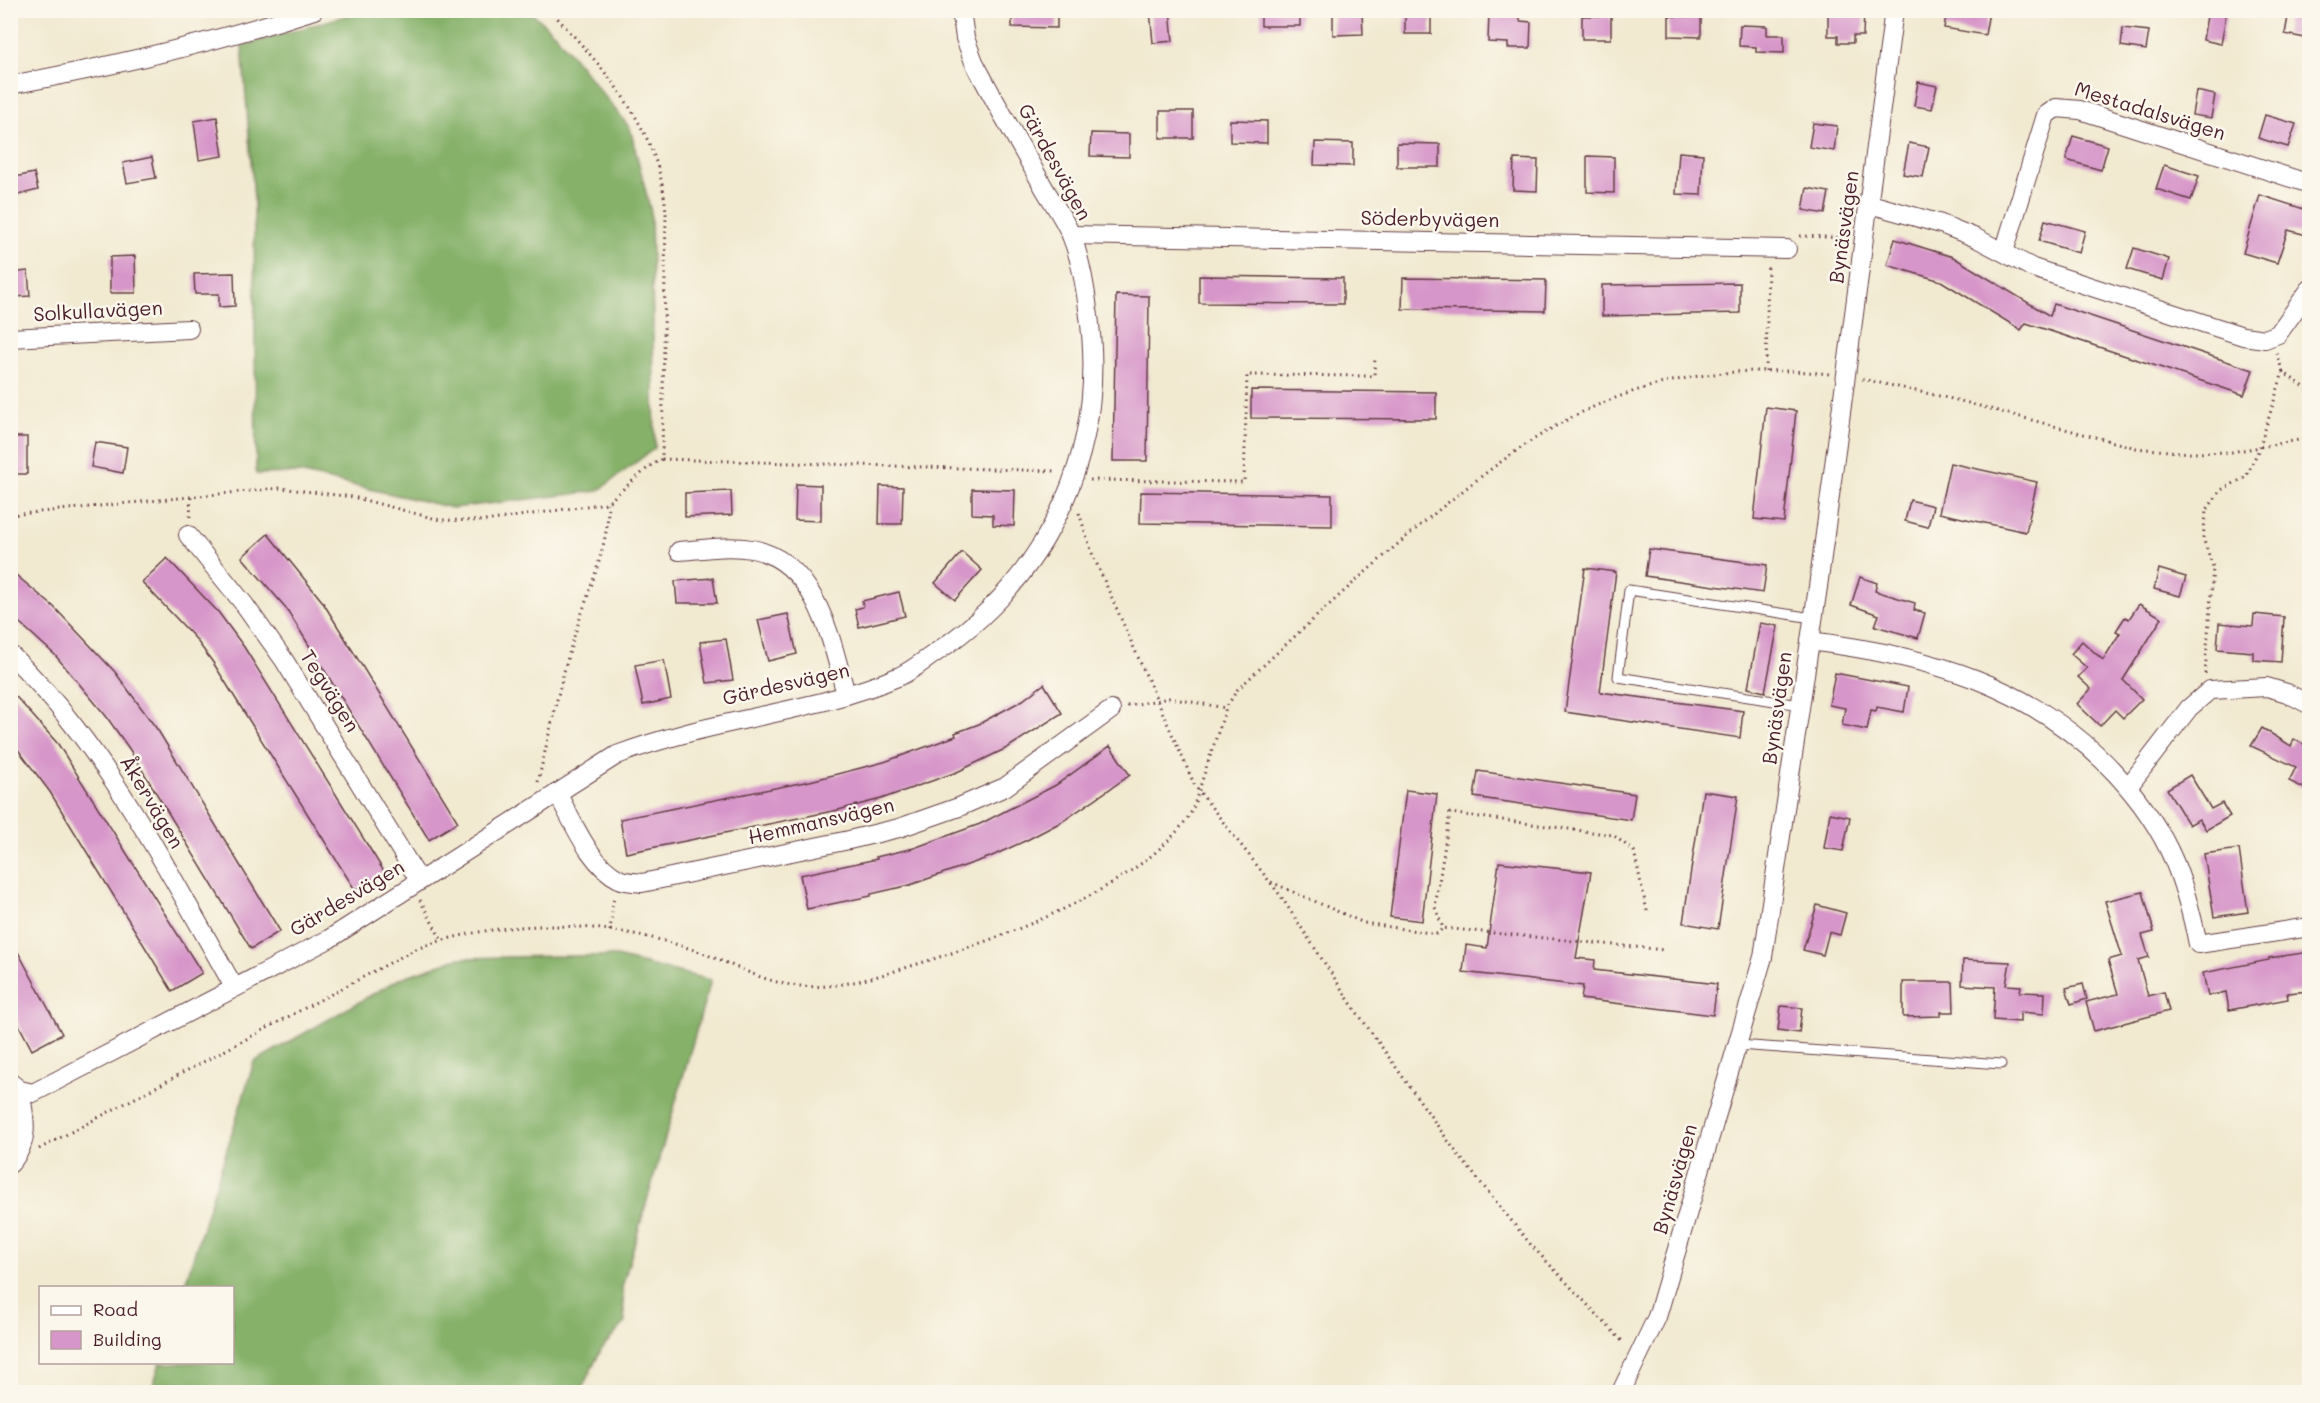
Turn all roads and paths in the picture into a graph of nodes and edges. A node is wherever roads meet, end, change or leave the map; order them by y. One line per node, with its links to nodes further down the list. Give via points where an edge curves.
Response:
1 (314, 10): 5 (street, via 162,55)
2 (550, 10): 22 (path, via 618,88 643,127 663,180 666,214)
3 (961, 10): 8 (street, Gärdesvägen, via 974,62)
4 (1894, 10): 7 (street, Bynäsvägen)
5 (10, 85)
6 (2310, 184): 12 (street, Mestadalsvägen, via 2080,110 2056,108 2046,115)
7 (1870, 204): 9 (street, Bynäsvägen); 12 (street, via 1941,224)
8 (1071, 235): 10 (street, Söderbyvägen); 23 (street, Gärdesvägen, via 1085,287 1093,360)
9 (1865, 240): 11 (path, via 1796,236 1789,239); 18 (street, Bynäsvägen)
10 (1768, 249): 11 (street, Söderbyvägen); 17 (path)
11 (1787, 249)
12 (2004, 252): 13 (street, via 2033,268 2243,336 2265,339 2278,334)
13 (2310, 289)
14 (189, 329): 15 (street, Solkullavägen)
15 (10, 338)
16 (1375, 357): 23 (path, via 1374,376 1247,375 1244,482)
17 (1766, 371): 18 (path); 38 (path, via 1714,374 1634,391 1584,411 1534,439 1378,559 1237,690)
18 (1846, 376): 21 (path, via 1958,400 2136,448 2190,453); 30 (street, Bynäsvägen)
19 (2310, 391): 21 (path, via 2283,372)
20 (2310, 438): 21 (path)
21 (2259, 449): 33 (path, via 2246,477 2221,490 2206,511 2203,538 2213,567)
22 (662, 459): 23 (path, via 1048,471); 26 (path)
23 (1080, 478): 25 (street, Gärdesvägen)
24 (191, 495): 26 (path, via 304,489 353,497 440,520 465,522); 27 (path); 28 (path)
25 (1065, 501): 34 (street, Gärdesvägen, via 1039,551 1000,601 902,675); 35 (path, via 1078,511 1092,553)
26 (607, 503): 42 (path, via 604,539 572,643 538,782 538,788)
27 (10, 515)
28 (188, 535): 45 (street, Tegvägen, via 284,660)
29 (679, 551): 34 (street, via 755,549 780,561 816,601 830,633)
30 (1813, 618): 31 (street, Bynäsvägen); 36 (lane, via 1629,590 1617,677)
31 (1810, 641): 36 (street, Bynäsvägen); 40 (street, via 1940,665 2008,692 2068,728)
32 (10, 654): 52 (street, Åkervägen, via 90,744)
33 (2203, 694): 37 (street, via 2218,689 2267,687); 40 (street)
34 (846, 695): 42 (street, Gärdesvägen, via 661,738 617,755)
35 (1158, 699): 38 (path, via 1190,700); 39 (path); 41 (path, via 1187,772)
36 (1800, 705): 53 (street, Bynäsvägen, via 1763,957)
37 (2310, 705)
38 (1226, 708): 41 (path)
39 (1111, 710): 43 (street, Hemmansvägen, via 1005,788 899,828 642,883)
40 (2128, 787): 47 (street, via 2142,803 2174,860 2198,944)
41 (1199, 791): 44 (path); 49 (path, via 1192,811 1178,831 1127,873 1012,931 880,975 818,987 797,986 774,982 674,944)
42 (552, 797): 43 (street, via 592,854); 45 (street, Gärdesvägen)
43 (621, 880): 49 (path, via 612,902)
44 (1270, 881): 48 (path, via 1364,924 1437,934); 58 (path, via 1406,1083 1494,1201 1567,1285 1624,1343)
45 (415, 883): 50 (path); 52 (street, Gärdesvägen, via 329,939)
46 (1647, 911): 48 (path, via 1634,851 1613,835 1450,813 1435,907)
47 (2310, 927)
48 (1443, 928): 51 (path)
49 (610, 931): 50 (path, via 532,926 478,931)
50 (441, 940): 56 (path, via 416,949)
51 (1665, 950)
52 (234, 987): 55 (street, Gärdesvägen, via 33,1093)
53 (1738, 1045): 54 (lane); 58 (street, Bynäsvägen, via 1657,1317)
54 (2001, 1064)
55 (15, 1086): 57 (street, via 26,1123 25,1142)
56 (37, 1150)
57 (10, 1164)
58 (1642, 1354): 59 (street, Bynäsvägen)
59 (1621, 1392)

